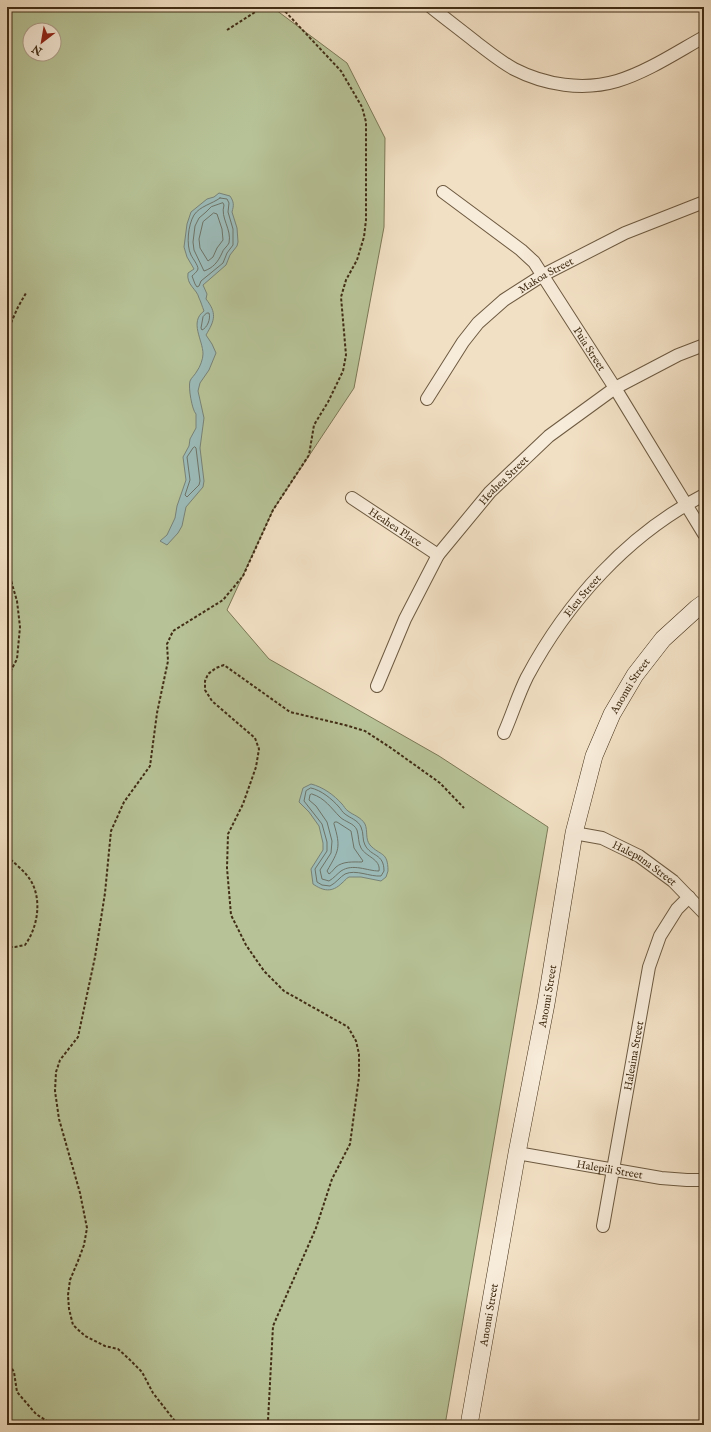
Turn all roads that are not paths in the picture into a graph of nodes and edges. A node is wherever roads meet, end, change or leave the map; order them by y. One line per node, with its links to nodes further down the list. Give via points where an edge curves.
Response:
1 (431, 7): 2 (street, via 513,68 553,83 574,86 617,81 636,74)
2 (704, 37)
3 (443, 192): 5 (street, Puia Street, via 521,250)
4 (704, 202): 5 (street, Makoa Street, via 625,233)
5 (543, 275): 7 (street, Puia Street); 8 (street, Makoa Street, via 504,300 478,323)
6 (704, 345): 7 (street, Heahea Street, via 678,355)
7 (615, 388): 11 (street, Puia Street); 13 (street, Heahea Street, via 549,436 490,492)
8 (427, 399)
9 (704, 495): 11 (street, Eleu Street)
10 (352, 498): 13 (street, Heahea Place)
11 (686, 504): 12 (street, Puia Street); 16 (street, Eleu Street, via 638,539 590,586 557,627 527,678)
12 (704, 534)
13 (438, 555): 15 (street, Heahea Street)
14 (704, 603): 17 (street, Anonui Street, via 663,639 635,675 612,714 594,756)
15 (377, 686)
16 (504, 733)
17 (574, 833): 18 (street, Halepuna Street, via 602,838 638,856 673,881); 20 (street, Anonui Street, via 546,1004)
18 (689, 897): 19 (street, Halepuna Street); 21 (street, Haleaina Street, via 677,909 660,936 649,967)
19 (704, 913)
20 (517, 1153): 21 (street, Halepili Street); 24 (street, Anonui Street)
21 (614, 1170): 22 (street, Halepili Street, via 661,1178); 23 (street, Haleaina Street)
22 (704, 1180)
23 (603, 1226)
24 (469, 1425)

